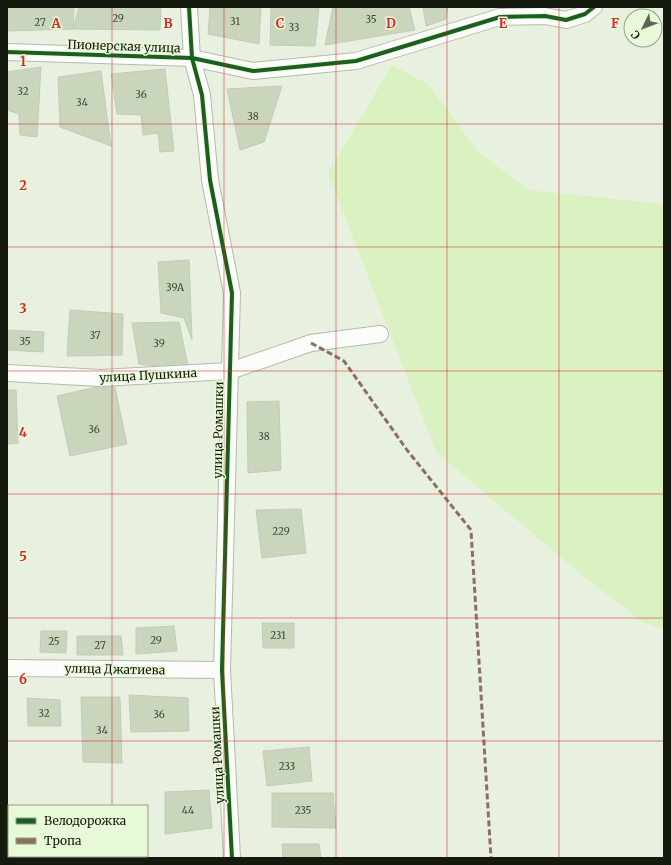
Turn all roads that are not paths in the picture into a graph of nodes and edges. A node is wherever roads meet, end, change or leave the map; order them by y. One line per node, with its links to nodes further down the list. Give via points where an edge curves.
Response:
1 (188, 7): 4 (street, улица Ромашки)
2 (594, 7): 4 (street, Пионерская улица, via 585,14 566,20 545,16 500,17 356,61 253,71)
3 (7, 52): 4 (street, Пионерская улица)
4 (192, 58): 6 (street, улица Ромашки, via 202,95 210,180 232,293)
5 (380, 334): 6 (street, улица Пушкина, via 311,343)
6 (230, 371): 7 (street, улица Пушкина, via 101,378); 9 (street, улица Ромашки)
7 (7, 373)
8 (7, 668): 9 (street, улица Джатиева)
9 (222, 670): 10 (street, улица Ромашки)
10 (232, 858)

